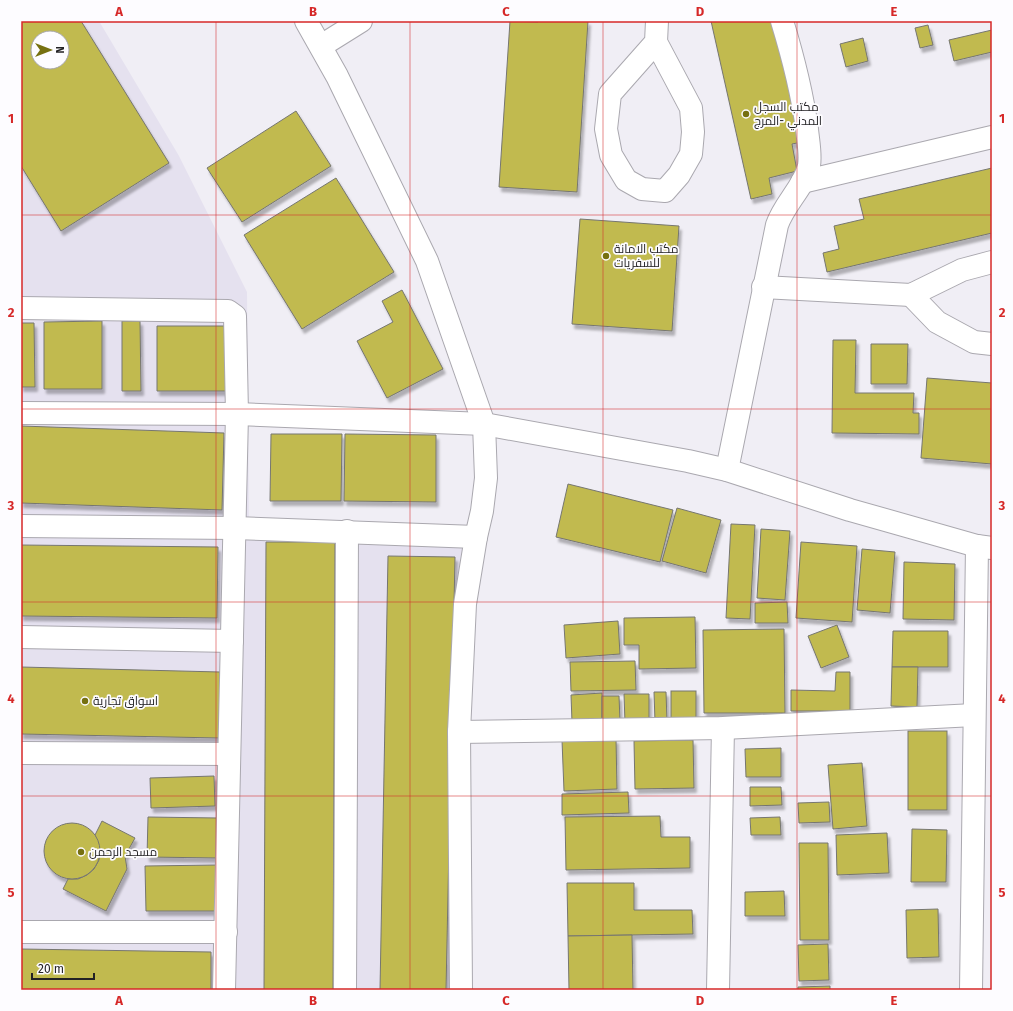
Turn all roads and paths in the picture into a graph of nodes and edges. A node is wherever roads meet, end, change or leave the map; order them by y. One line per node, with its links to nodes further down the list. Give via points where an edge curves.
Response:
1 (306, 21): 5 (street)
2 (361, 21): 5 (street)
3 (782, 21): 7 (street, via 803,102 810,151)
4 (657, 31): 4 (street, via 691,108 693,132 691,154 679,175 664,191 642,189 626,180 611,155 606,129 610,94)
5 (321, 46): 15 (street, via 428,261)
6 (992, 137): 7 (street)
7 (802, 182): 9 (street, via 780,214)
8 (992, 262): 10 (street, via 962,270)
9 (763, 287): 10 (street); 16 (street)
10 (911, 295): 12 (street, via 937,322 974,342)
11 (21, 308): 14 (street, via 232,313 236,323)
12 (992, 344)
13 (21, 413): 14 (street)
14 (238, 414): 15 (street); 18 (street)
15 (484, 424): 16 (street); 20 (street, via 486,478)
16 (727, 470): 21 (street, via 850,510)
17 (21, 526): 18 (street)
18 (235, 528): 19 (street); 23 (street)
19 (347, 531): 20 (street); 32 (street)
20 (476, 537): 26 (street, via 465,604)
21 (985, 547): 24 (street)
22 (21, 637): 23 (street)
23 (232, 641): 28 (street)
24 (974, 716): 25 (street); 35 (street)
25 (723, 728): 26 (street); 34 (street)
26 (459, 732): 33 (street)
27 (21, 753): 28 (street)
28 (229, 754): 30 (street)
29 (21, 932): 30 (street)
30 (226, 932): 31 (street)
31 (224, 990)
32 (345, 990)
33 (461, 990)
34 (718, 990)
35 (971, 990)

